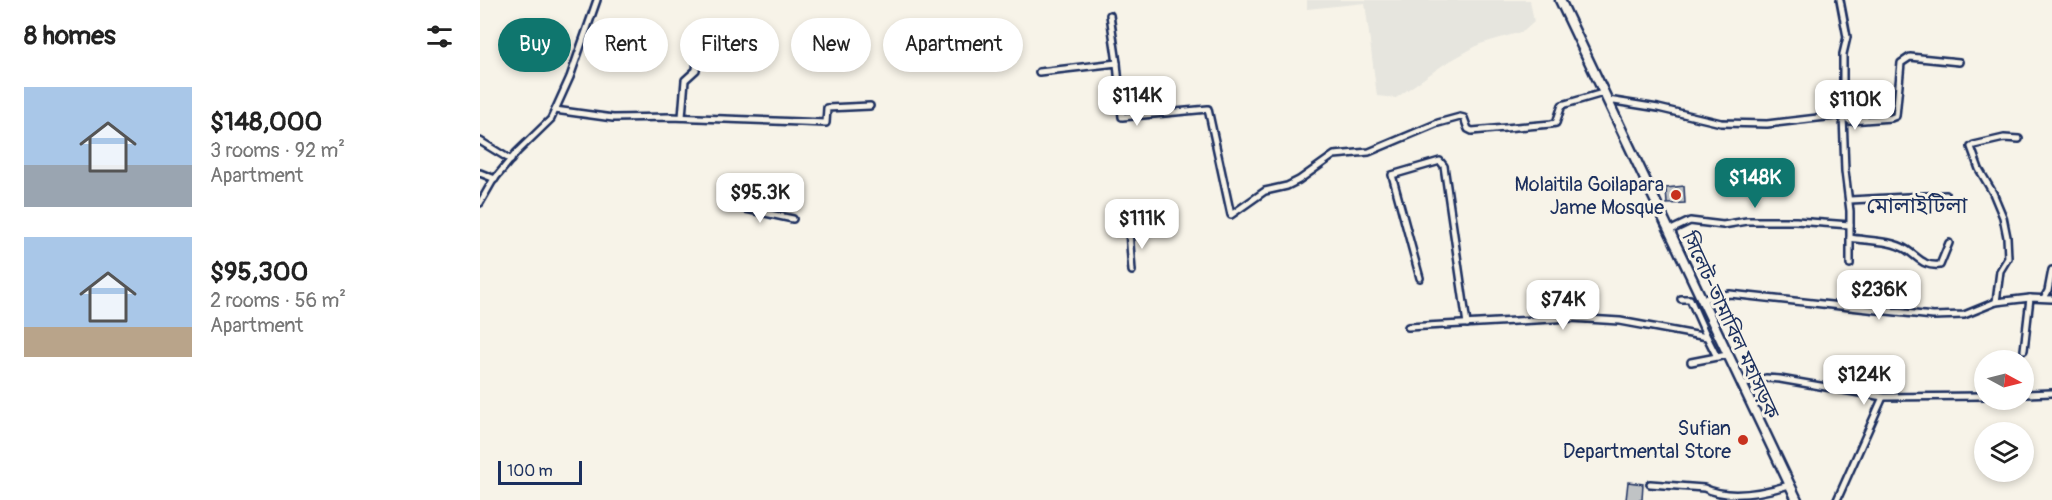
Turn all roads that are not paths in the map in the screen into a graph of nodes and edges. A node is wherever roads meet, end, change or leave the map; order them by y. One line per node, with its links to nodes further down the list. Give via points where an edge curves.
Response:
1 (597, 0): 11 (street)
2 (1560, 0): 9 (highway, সিলেট-তামাবিল মহাসড়ক)
3 (1840, 0): 12 (street, via 1846,37)
4 (1110, 15): 6 (street)
5 (1959, 62): 12 (street, via 1910,57 1901,63 1896,116 1850,121)
6 (1117, 63): 8 (street); 9 (street, via 1122,117 1208,109 1231,214 1265,191 1299,180 1334,155 1369,152 1460,117 1472,131 1556,123 1562,105)
7 (694, 72): 13 (street, via 685,80)
8 (1039, 72)
9 (1604, 96): 12 (street, via 1721,123 1767,124); 26 (highway, সিলেট-তামাবিল মহাসড়ক)
10 (870, 106): 13 (street, via 827,108 826,123)
11 (555, 110): 13 (street, via 613,118); 16 (street)
12 (1844, 116): 20 (street)
13 (682, 117)
14 (2019, 139): 38 (street, via 1999,139 1971,147 1996,201 2007,237 2008,258 2000,271)
15 (480, 141): 16 (street)
16 (511, 160): 18 (street)
17 (480, 172): 18 (street)
18 (495, 178): 21 (street)
19 (1946, 195): 20 (street)
20 (1850, 200): 24 (street)
21 (480, 203)
22 (732, 206): 23 (street)
23 (793, 219)
24 (1850, 225): 26 (street, via 1796,221 1723,225 1690,221); 27 (street)
25 (1129, 231): 31 (street)
26 (1668, 232): 37 (highway, সিলেট-তামাবিল মহাসড়ক)
27 (1850, 238): 28 (street, via 1898,245 1932,266 1940,265); 29 (street)
28 (1949, 243)
29 (1850, 264)
30 (2052, 270): 34 (street)
31 (1132, 271)
32 (1420, 278): 39 (street, via 1392,175 1440,161 1444,166)
33 (2030, 298): 34 (street); 38 (street); 42 (street)
34 (2044, 298): 35 (street)
35 (2052, 298)
36 (1681, 299): 41 (street, via 1690,299)
37 (1702, 299): 38 (street, via 1730,294 1933,316 1964,315); 43 (highway, সিলেট-তামাবিল মহাসড়ক)
38 (1996, 302)
39 (1467, 324): 40 (street); 41 (street, via 1571,318 1620,321)
40 (1408, 327)
41 (1707, 337): 44 (street)
42 (2024, 350)
43 (1727, 355): 44 (street); 46 (highway, সিলেট-তামাবিল মহাসড়ক)
44 (1717, 357): 45 (street)
45 (1691, 362)
46 (1741, 385): 50 (street, via 1766,378 1780,379); 52 (highway, সিলেট-তামাবিল মহাসড়ক)
47 (2052, 393): 48 (street)
48 (2034, 394)
49 (1974, 396): 50 (street)
50 (1883, 397): 55 (street)
51 (1650, 484): 53 (street, via 1704,488 1711,493)
52 (1789, 485): 53 (street); 54 (highway, সিলেট-তামাবিল মহাসড়ক)
53 (1741, 497)
54 (1797, 500)
55 (1837, 500)

